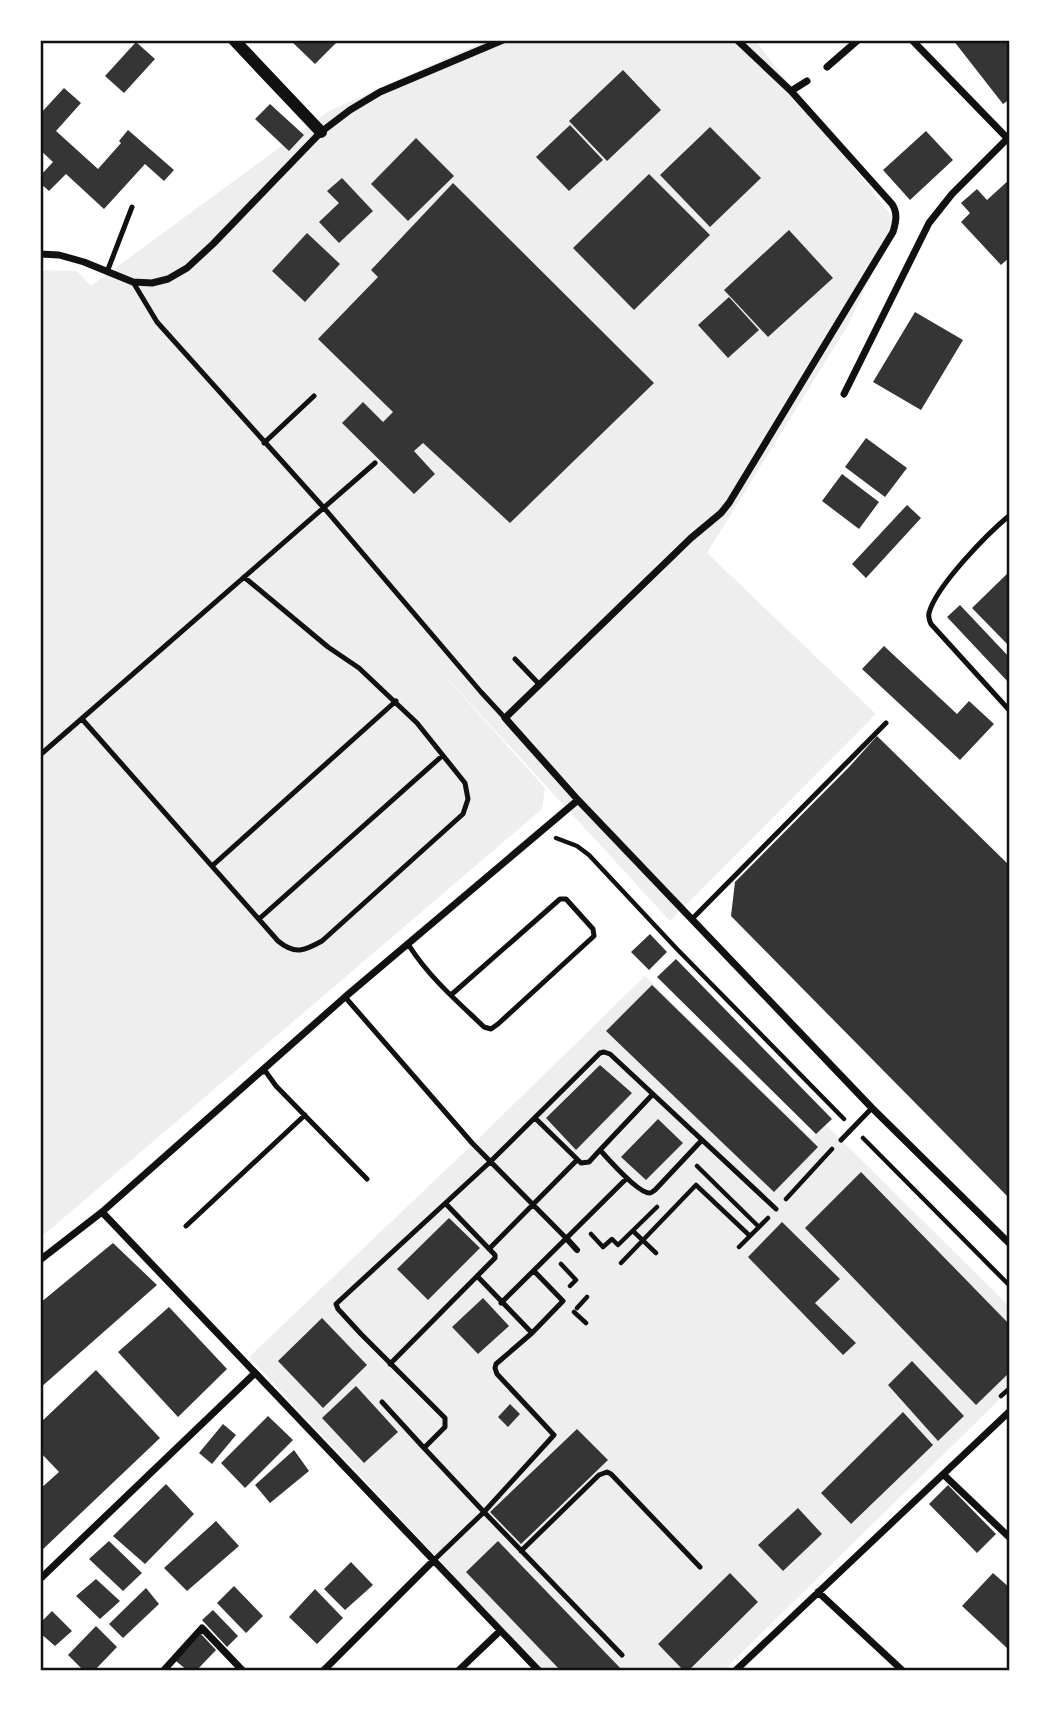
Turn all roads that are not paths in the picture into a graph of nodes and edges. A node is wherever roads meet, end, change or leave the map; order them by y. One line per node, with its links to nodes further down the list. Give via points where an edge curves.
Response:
1 (234, 40): 9 (street)
2 (503, 40): 9 (street, via 380,92)
3 (737, 40): 8 (street)
4 (858, 40): 6 (street)
5 (912, 40): 10 (street)
6 (827, 67)
7 (807, 80): 8 (street)
8 (791, 91): 23 (street, via 894,208 893,232 729,503)
9 (321, 132): 14 (street, via 187,268 169,279)
10 (1009, 139): 15 (street, via 929,223)
11 (132, 207): 13 (lane)
12 (40, 254): 13 (street, via 59,255)
13 (107, 272): 14 (street)
14 (133, 282): 17 (lane, via 157,322)
15 (844, 394)
16 (314, 396): 17 (lane)
17 (264, 443): 19 (lane)
18 (375, 463): 19 (lane)
19 (324, 508): 21 (lane); 26 (lane)
20 (1010, 514): 25 (lane, via 940,590 929,614 931,624)
21 (244, 577): 24 (lane); 27 (lane)
22 (515, 659): 23 (lane)
23 (539, 684): 26 (street)
24 (396, 701): 30 (lane); 32 (lane)
25 (1010, 711)
26 (505, 718): 31 (street)
27 (82, 719): 29 (lane); 32 (lane)
28 (886, 723): 34 (lane)
29 (40, 755)
30 (442, 756): 33 (lane); 33 (lane, via 465,783 468,799 463,814 322,941 308,949 287,948)
31 (578, 800): 34 (street); 35 (street)
32 (212, 866): 33 (lane)
33 (259, 919)
34 (692, 919): 40 (street)
35 (405, 946): 36 (lane); 37 (street)
36 (452, 995): 36 (lane, via 484,1027 494,1028 594,936 593,929 566,899 560,899)
37 (345, 997): 38 (street); 47 (lane)
38 (262, 1072): 41 (lane); 53 (street)
39 (653, 1094): 42 (lane, via 604,1052); 43 (lane); 45 (lane)
40 (872, 1108): 44 (lane); 56 (street)
41 (304, 1115): 49 (lane); 54 (lane)
42 (535, 1118): 46 (lane); 47 (lane)
43 (702, 1140): 48 (lane, via 650,1193); 52 (lane)
44 (841, 1140)
45 (600, 1150): 46 (lane, via 586,1163); 48 (lane)
46 (577, 1160): 51 (lane)
47 (490, 1162): 50 (lane); 51 (lane)
48 (627, 1178): 55 (lane)
49 (367, 1179)
50 (446, 1204): 57 (lane); 64 (lane, via 337,1301 338,1310)
51 (534, 1204): 55 (lane); 57 (lane)
52 (776, 1209)
53 (102, 1212): 59 (street); 65 (street)
54 (186, 1226)
55 (567, 1239): 58 (street); 60 (lane)
56 (1010, 1244)
57 (489, 1249): 61 (lane, via 495,1258)
58 (576, 1249)
59 (40, 1260)
60 (534, 1271): 62 (lane); 63 (lane, via 563,1301)
61 (478, 1277): 62 (lane); 64 (lane)
62 (501, 1303): 63 (lane)
63 (532, 1333): 70 (lane, via 496,1364 495,1371 554,1435)
64 (390, 1364): 68 (lane, via 445,1418 445,1427)
65 (255, 1373): 73 (street); 75 (street)
66 (382, 1402): 68 (lane)
67 (1010, 1411): 69 (street)
68 (424, 1448): 70 (lane)
69 (944, 1475): 71 (street); 76 (street)
70 (484, 1512): 72 (lane); 73 (lane)
71 (1010, 1538)
72 (521, 1551): 74 (lane, via 607,1472); 78 (lane)
73 (433, 1561): 77 (street); 81 (street)
74 (700, 1567)
75 (40, 1578)
76 (818, 1592): 84 (street); 85 (street)
77 (500, 1630): 82 (street); 83 (street)
78 (622, 1655)
79 (163, 1671): 80 (street, via 202,1628)
80 (243, 1671)
81 (323, 1671)
82 (458, 1671)
83 (539, 1671)
84 (735, 1671)
85 (903, 1671)

